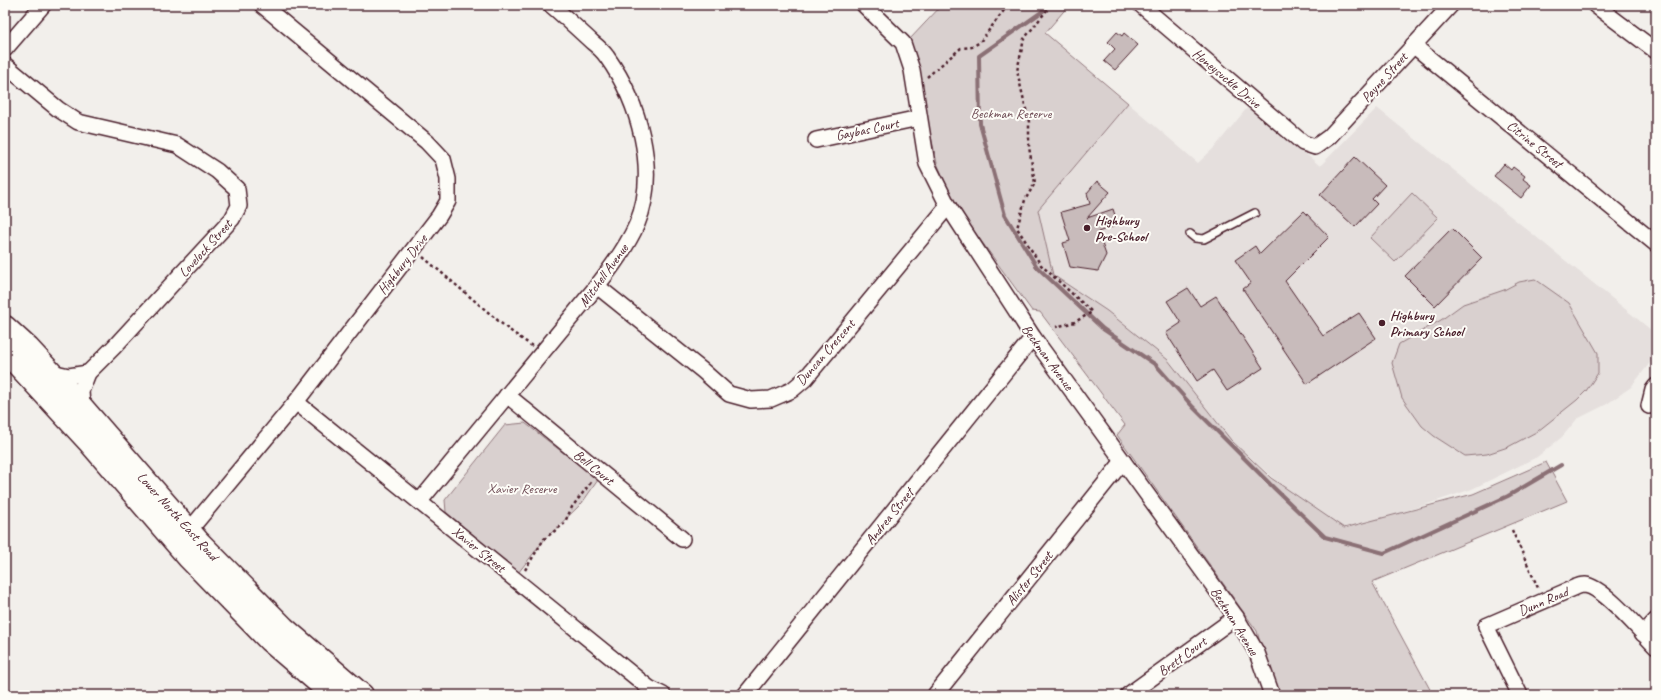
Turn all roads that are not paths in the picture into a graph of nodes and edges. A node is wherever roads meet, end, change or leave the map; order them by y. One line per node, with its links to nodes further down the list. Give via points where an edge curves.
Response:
1 (43, 5): 9 (street)
2 (262, 5): 27 (street, Highbury Drive, via 427,142 443,159 448,179 448,201 439,216)
3 (551, 5): 19 (street, Mitchell Avenue, via 606,56 626,88 636,111 641,135 646,168 644,198 637,224 620,255)
4 (864, 5): 12 (street, Beckman Avenue, via 903,43 912,70)
5 (1141, 5): 14 (street, Honeysuckle Drive, via 1304,143)
6 (1451, 5): 8 (street, Payne Street)
7 (1595, 5): 10 (street)
8 (1413, 45): 14 (street, Payne Street, via 1329,137); 18 (street, Citrine Street)
9 (5, 49)
10 (1656, 51)
11 (5, 65): 24 (street, Lovelock Street, via 58,109 78,122 177,145 217,171 236,189 239,206 232,219)
12 (919, 118): 13 (street, Gaybas Court); 15 (street, Beckman Avenue, via 927,164)
13 (816, 140)
14 (1315, 147)
15 (948, 206): 19 (street, Duncan Crescent, via 805,379 792,390 771,399 751,400 729,394); 21 (street, Beckman Avenue)
16 (1255, 213): 17 (lane, via 1204,239)
17 (1190, 234)
18 (1656, 244)
19 (597, 286): 26 (street, Mitchell Avenue)
20 (5, 327): 22 (main road, Lower North East Road)
21 (1033, 337): 30 (street, Beckman Avenue); 41 (street, Andrea Street)
22 (13, 358): 23 (main road, Lower North East Road); 32 (main road, Lower North East Road, via 90,443)
23 (51, 372): 24 (street, via 69,376); 28 (main road, Lower North East Road)
24 (88, 373): 28 (street, Lovelock Street, via 81,391)
25 (1656, 386): 29 (street)
26 (507, 395): 31 (street, Mitchell Avenue); 33 (street, Bell Court)
27 (296, 402): 31 (street, Xavier Street); 32 (street, Highbury Drive)
28 (82, 406): 32 (main road, Lower North East Road)
29 (1649, 406)
30 (1124, 461): 34 (street, Beckman Avenue); 42 (street, Alister Street)
31 (420, 501): 40 (street, Xavier Street, via 649,688)
32 (183, 537): 38 (main road, Lower North East Road, via 270,641); 39 (main road, Lower North East Road)
33 (682, 539)
34 (1236, 617): 43 (street, Brett Court); 44 (street, Beckman Avenue, via 1257,653)
35 (1656, 620): 36 (street)
36 (1643, 634): 37 (street, Dunn Road); 45 (street, Dunn Road, via 1612,602 1600,592 1585,585 1543,600 1486,626)
37 (1656, 647)
38 (333, 695)
39 (362, 695)
40 (663, 695)
41 (746, 695)
42 (935, 695)
43 (1128, 695)
44 (1272, 695)
45 (1520, 695)

